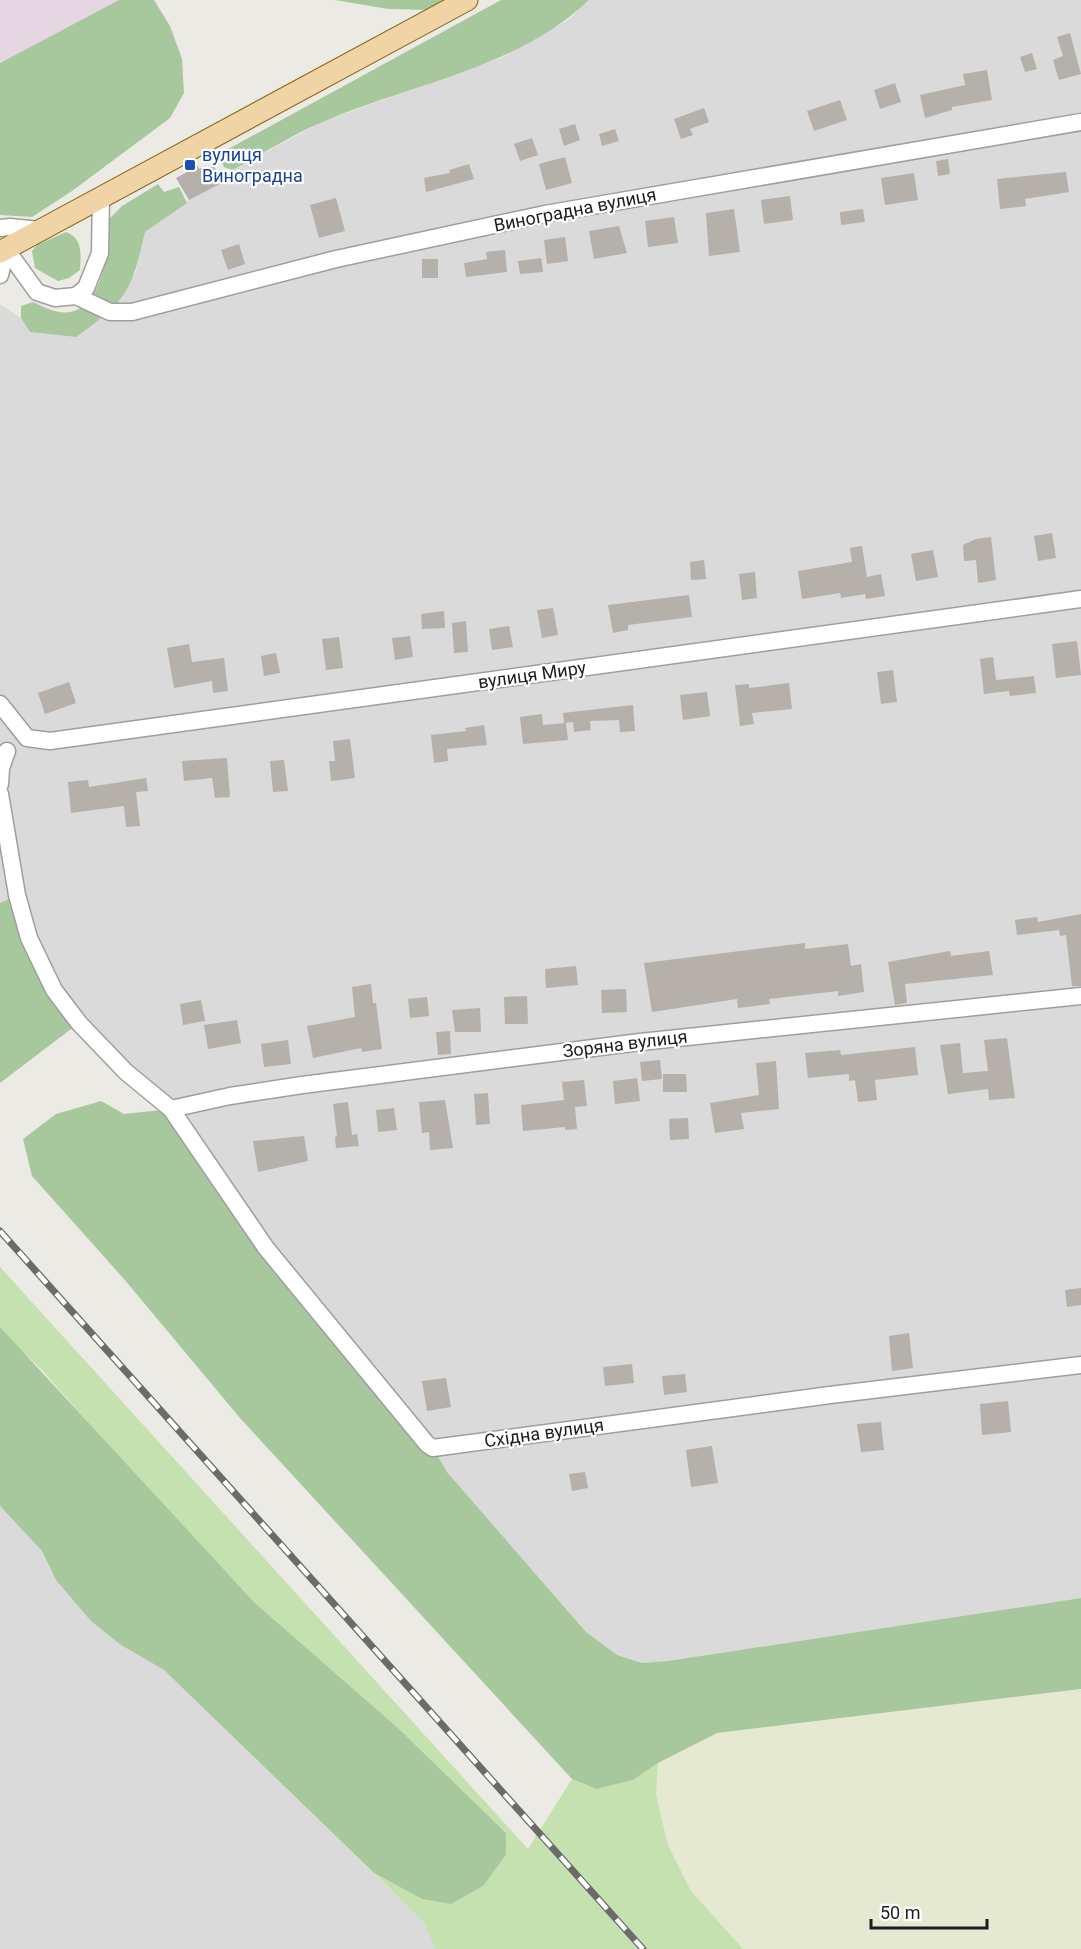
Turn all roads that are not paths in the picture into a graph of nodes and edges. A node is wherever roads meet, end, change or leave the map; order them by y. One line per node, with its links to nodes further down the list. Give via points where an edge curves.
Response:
1 (467, 0): 3 (main road)
2 (1081, 122): 8 (street, Виноградна вулиця, via 545,214 336,259 132,312 110,312)
3 (101, 197): 5 (main road); 8 (street, via 100,253 86,288)
4 (0, 228): 5 (street)
5 (40, 230): 6 (main road)
6 (3, 250): 7 (street); 8 (street, via 37,291 55,298)
7 (0, 275)
8 (76, 296)
9 (1081, 599): 11 (street, вулиця Миру, via 50,741)
10 (0, 704): 11 (street)
11 (27, 738): 12 (street)
12 (3, 751): 13 (street)
13 (0, 784)
14 (0, 794): 16 (street, via 17,895 29,938 54,990 126,1072)
15 (1081, 996): 16 (street, Зоряна вулиця, via 640,1042 302,1085)
16 (171, 1109): 17 (street, Східна вулиця, via 266,1248 434,1448)
17 (1081, 1365)

